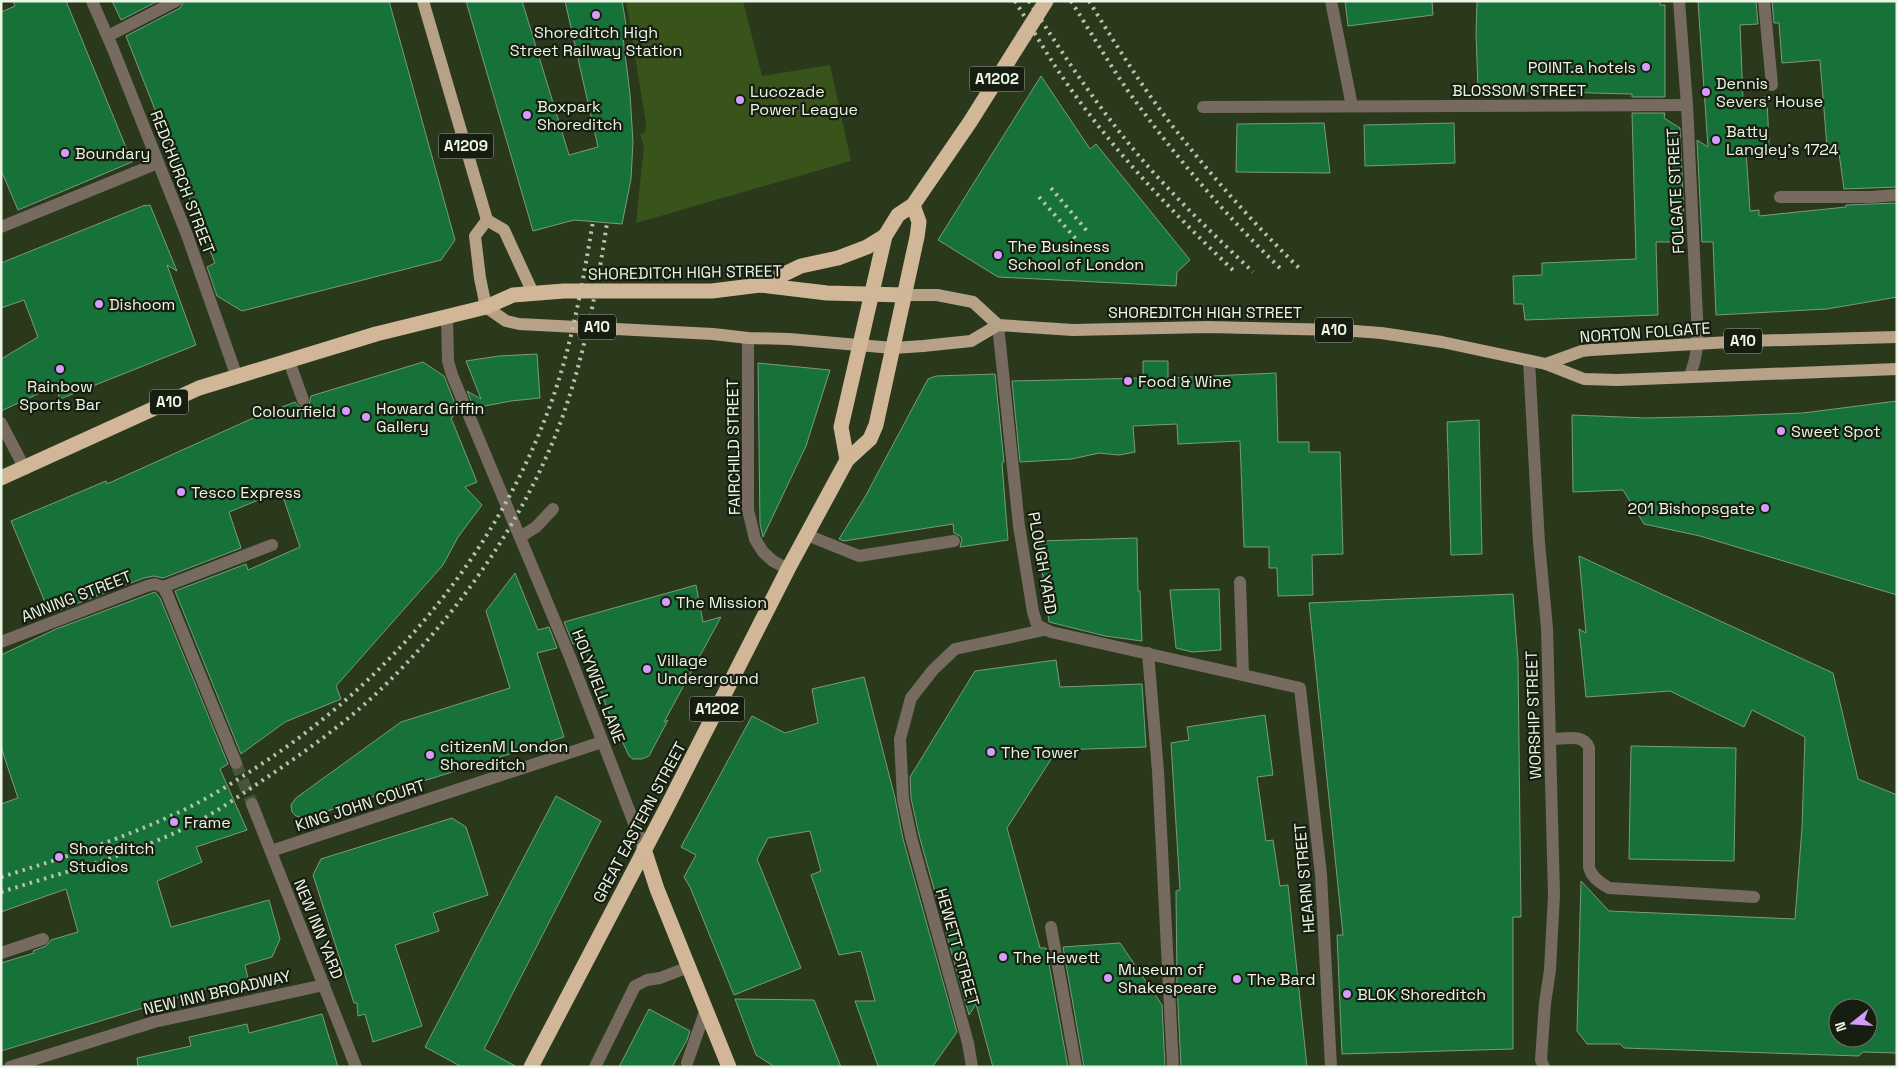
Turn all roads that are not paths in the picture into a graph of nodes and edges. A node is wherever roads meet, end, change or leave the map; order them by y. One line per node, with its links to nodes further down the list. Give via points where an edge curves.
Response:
1 (92, 1): 8 (street, REDCHURCH STREET)
2 (176, 1): 8 (street)
3 (422, 1): 17 (main road, A1209)
4 (1046, 1): 16 (highway, A1202, bridge)
5 (1331, 1): 10 (street)
6 (1679, 1): 11 (street, FOLGATE STREET)
7 (1764, 1): 9 (street)
8 (108, 36): 13 (street, REDCHURCH STREET)
9 (1772, 85)
10 (1352, 106): 11 (street, BLOSSOM STREET); 12 (street, BLOSSOM STREET)
11 (1687, 106): 29 (street, FOLGATE STREET)
12 (1204, 107)
13 (158, 163): 18 (street); 36 (street, REDCHURCH STREET)
14 (1897, 196): 15 (street)
15 (1780, 197)
16 (913, 206): 19 (highway, A1202, via 898,215); 23 (highway, A1202, via 919,222)
17 (487, 220): 21 (main road, via 504,230); 24 (main road, via 475,236)
18 (1, 227)
19 (885, 236): 20 (highway, A1202, via 838,258 802,266); 22 (highway, A1202)
20 (760, 285): 21 (highway, SHOREDITCH HIGH STREET / A10, via 712,291); 22 (highway, SHOREDITCH HIGH STREET / A10, via 811,292)
21 (533, 293): 24 (highway, SHOREDITCH HIGH STREET / A10, via 513,295)
22 (872, 294): 23 (highway, SHOREDITCH HIGH STREET / A10); 30 (highway, A1202)
23 (904, 295): 26 (main road, SHOREDITCH HIGH STREET / A10, via 973,302); 31 (highway, A1202)
24 (486, 307): 25 (highway, SHOREDITCH HIGH STREET / A10); 28 (main road, A10, via 506,321 519,324 675,331)
25 (447, 317): 32 (highway, SHOREDITCH HIGH STREET / A10, via 376,334); 45 (street, HOLYWELL LANE, via 448,361 452,375)
26 (998, 325): 31 (main road, A10, via 971,341); 33 (main road, SHOREDITCH HIGH STREET / A10, via 1073,330 1208,327 1342,330 1442,342); 51 (street, PLOUGH YARD, via 1019,526 1033,612 1037,625)
27 (1897, 337): 29 (main road, NORTON FOLGATE / A10)
28 (748, 338): 30 (main road, A10, via 789,338); 48 (street, FAIRCHILD STREET, via 748,510 755,539 763,552)
29 (1698, 344): 34 (main road, NORTON FOLGATE / A10, via 1591,350); 37 (street, FOLGATE STREET)
30 (858, 346): 31 (main road, A10); 40 (highway, A1202, via 841,426)
31 (893, 348): 40 (highway, GREAT EASTERN STREET / A1202, via 876,425 870,439)
32 (290, 361): 36 (highway, SHOREDITCH HIGH STREET / A10); 38 (street)
33 (1529, 361): 34 (main road, A10); 56 (street, WORSHIP STREET)
34 (1546, 364): 37 (main road, A10, via 1584,379)
35 (1897, 369): 37 (main road, A10)
36 (237, 377): 41 (highway, SHOREDITCH HIGH STREET / A10, via 199,388)
37 (1689, 377)
38 (303, 400)
39 (1, 422): 41 (street)
40 (847, 460): 44 (highway, GREAT EASTERN STREET / A1202)
41 (25, 469): 42 (highway, SHOREDITCH HIGH STREET / A10)
42 (1, 478)
43 (553, 509): 45 (street)
44 (808, 536): 46 (street, via 859,556); 48 (highway, GREAT EASTERN STREET / A1202)
45 (520, 537): 57 (street, HOLYWELL LANE)
46 (954, 541)
47 (272, 546): 50 (street, ANNING STREET)
48 (788, 569): 60 (highway, GREAT EASTERN STREET / A1202)
49 (1240, 582): 54 (street)
50 (163, 587): 52 (street, ANNING STREET, via 147,586); 58 (street)
51 (1044, 630): 53 (street, PLOUGH YARD, via 1128,654); 75 (street, HEWETT STREET, via 956,649 933,670 911,698 900,739 903,799 911,837)
52 (1, 642)
53 (1148, 653): 54 (street, PLOUGH YARD); 77 (street, via 1158,771)
54 (1243, 675): 55 (street, PLOUGH YARD)
55 (1300, 688): 78 (street, HEARN STREET, via 1321,875)
56 (1551, 739): 62 (street, via 1587,741 1589,867 1596,879 1609,888); 79 (street, WORSHIP STREET, via 1554,895 1541,1060)
57 (602, 742): 60 (street, HOLYWELL LANE); 61 (street, KING JOHN COURT)
58 (236, 763)
59 (252, 804): 61 (street, NEW INN YARD)
60 (644, 849): 66 (highway, HOLYWELL LANE); 72 (highway, GREAT EASTERN STREET / A1202)
61 (271, 851): 67 (street, NEW INN YARD)
62 (1754, 896)
63 (1052, 927): 76 (street)
64 (43, 938): 65 (street)
65 (1, 953)
66 (689, 967): 68 (highway, HOLYWELL LANE); 73 (street, via 635,986)
67 (324, 984): 70 (street, NEW INN BROADWAY, via 154,1022); 71 (street, NEW INN YARD)
68 (706, 1009): 69 (street); 74 (highway, HOLYWELL LANE)
69 (687, 1062)
70 (10, 1067)
71 (356, 1067)
72 (531, 1067)
73 (594, 1067)
74 (729, 1067)
75 (972, 1067)
76 (1076, 1067)
77 (1172, 1067)
78 (1332, 1067)
79 (1544, 1067)

